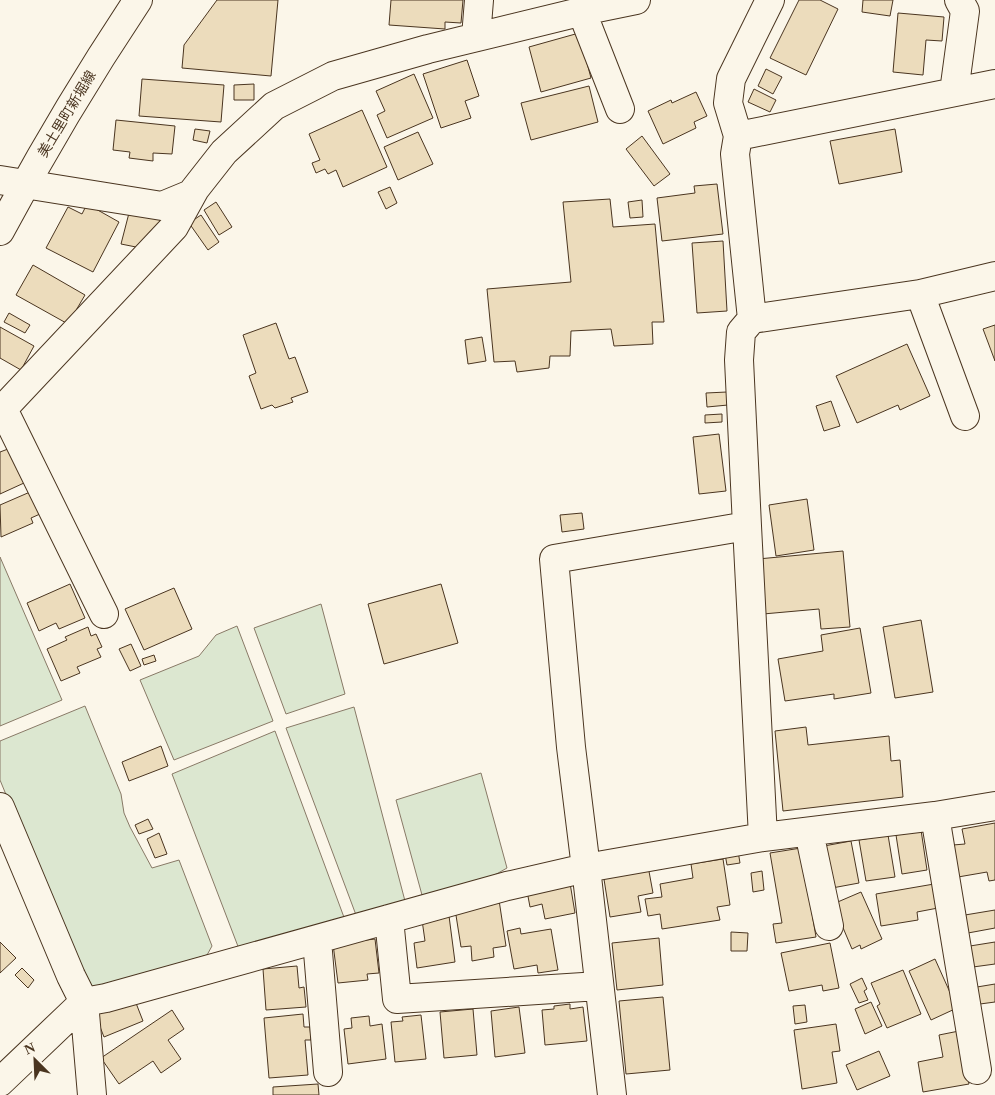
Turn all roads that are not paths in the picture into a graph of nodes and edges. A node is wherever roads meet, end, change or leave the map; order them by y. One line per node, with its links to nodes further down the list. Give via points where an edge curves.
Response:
1 (138, 0): 12 (street, 美土里町新堀線)
2 (479, 0): 7 (street)
3 (636, 0): 6 (street)
4 (770, 0): 11 (street, via 731,79 728,103)
5 (959, 0): 9 (street, via 965,12)
6 (582, 12): 7 (street); 10 (street)
7 (476, 37): 13 (street, via 333,76 274,106 224,152)
8 (995, 84): 9 (street)
9 (954, 92): 11 (street)
10 (620, 109)
11 (738, 136): 17 (street, via 735,154)
12 (12, 183): 13 (street, via 162,206 191,194); 14 (street, 美土里町新堀線)
13 (195, 189): 18 (street, via 174,227)
14 (0, 231)
15 (995, 276): 16 (street)
16 (920, 294): 17 (street); 19 (street)
17 (752, 319): 20 (street, via 741,332 739,360)
18 (2, 410): 21 (street)
19 (965, 416)
20 (747, 526): 26 (street); 27 (street, via 554,559 570,747)
21 (104, 614)
22 (995, 806): 24 (street)
23 (0, 807): 32 (street)
24 (935, 816): 25 (street); 33 (street)
25 (809, 832): 26 (street); 29 (street)
26 (763, 837): 27 (street)
27 (586, 868): 28 (street); 31 (street)
28 (390, 919): 30 (street); 31 (street, via 397,999)
29 (829, 926)
30 (317, 940): 32 (street); 34 (street)
31 (600, 986): 37 (street)
32 (84, 1002): 35 (street); 36 (street)
33 (977, 1070)
34 (328, 1072)
35 (0, 1082)
36 (92, 1095)
37 (612, 1095)

